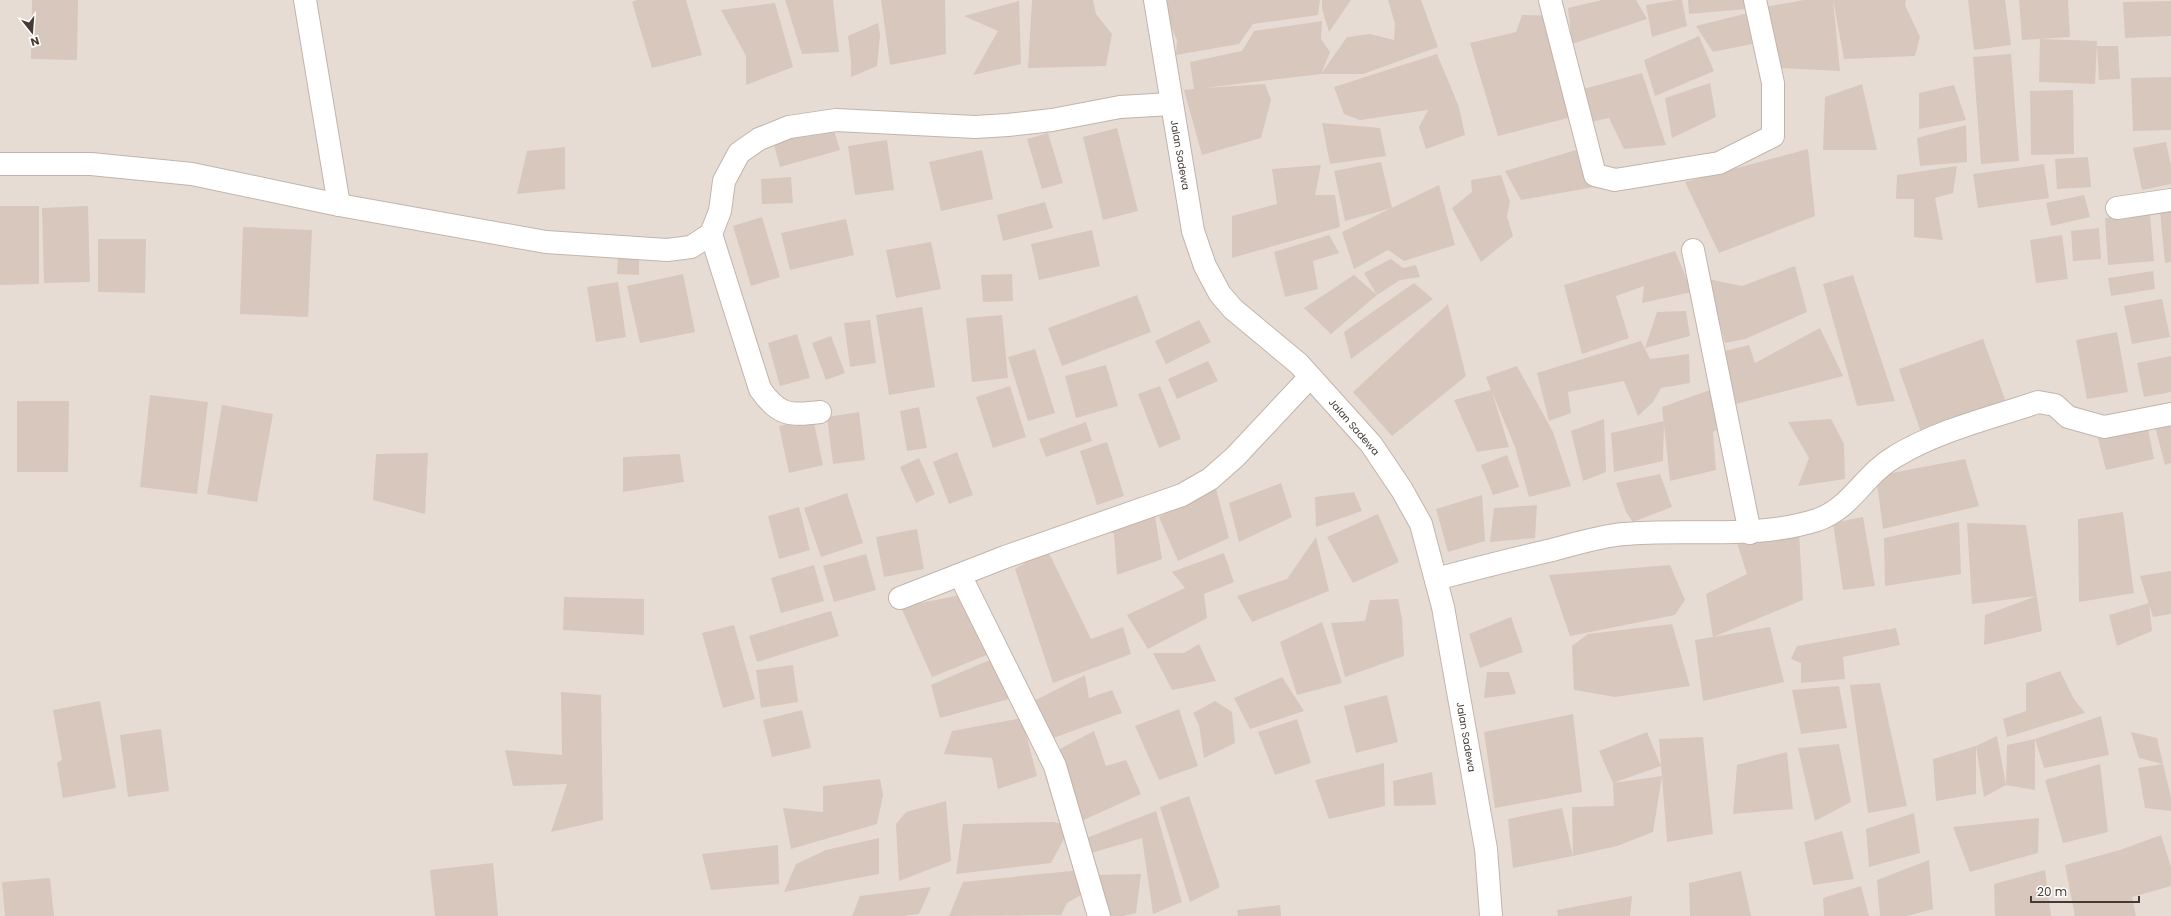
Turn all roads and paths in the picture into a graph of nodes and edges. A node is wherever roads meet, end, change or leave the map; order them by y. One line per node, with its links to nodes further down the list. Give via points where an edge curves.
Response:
1 (305, 0): 8 (street)
2 (1155, 0): 5 (street, Jalan Sadewa)
3 (1550, 0): 4 (street, via 1595,175 1615,180 1719,163 1773,136 1773,83)
4 (1755, 0)
5 (1171, 104): 10 (street, via 1120,107 1052,120 975,127 836,120 788,127 759,139 739,153 724,181 720,211); 12 (street, Jalan Sadewa, via 1193,231 1205,266 1220,294 1229,304 1299,364)
6 (0, 164): 8 (street, via 91,164 192,174)
7 (2171, 200): 9 (street)
8 (339, 206): 10 (street, via 553,242 666,250 691,247)
9 (2117, 208)
10 (711, 234): 13 (street, via 760,389 771,405 784,412 801,415)
11 (1693, 250): 15 (street)
12 (1310, 377): 16 (street, via 1210,480 1182,495); 17 (street, Jalan Sadewa, via 1371,444 1402,490 1421,524)
13 (820, 412)
14 (2171, 414): 15 (street, via 2104,428 2068,417 2055,405 2038,402 1929,439 1895,456 1873,473 1843,507 1818,519 1783,529)
15 (1750, 533): 17 (street, via 1669,531 1622,534)
16 (960, 575): 18 (street); 19 (street, via 1055,766)
17 (1436, 579): 20 (street, Jalan Sadewa, via 1486,849)
18 (900, 598)
19 (1099, 916)
20 (1491, 916)

